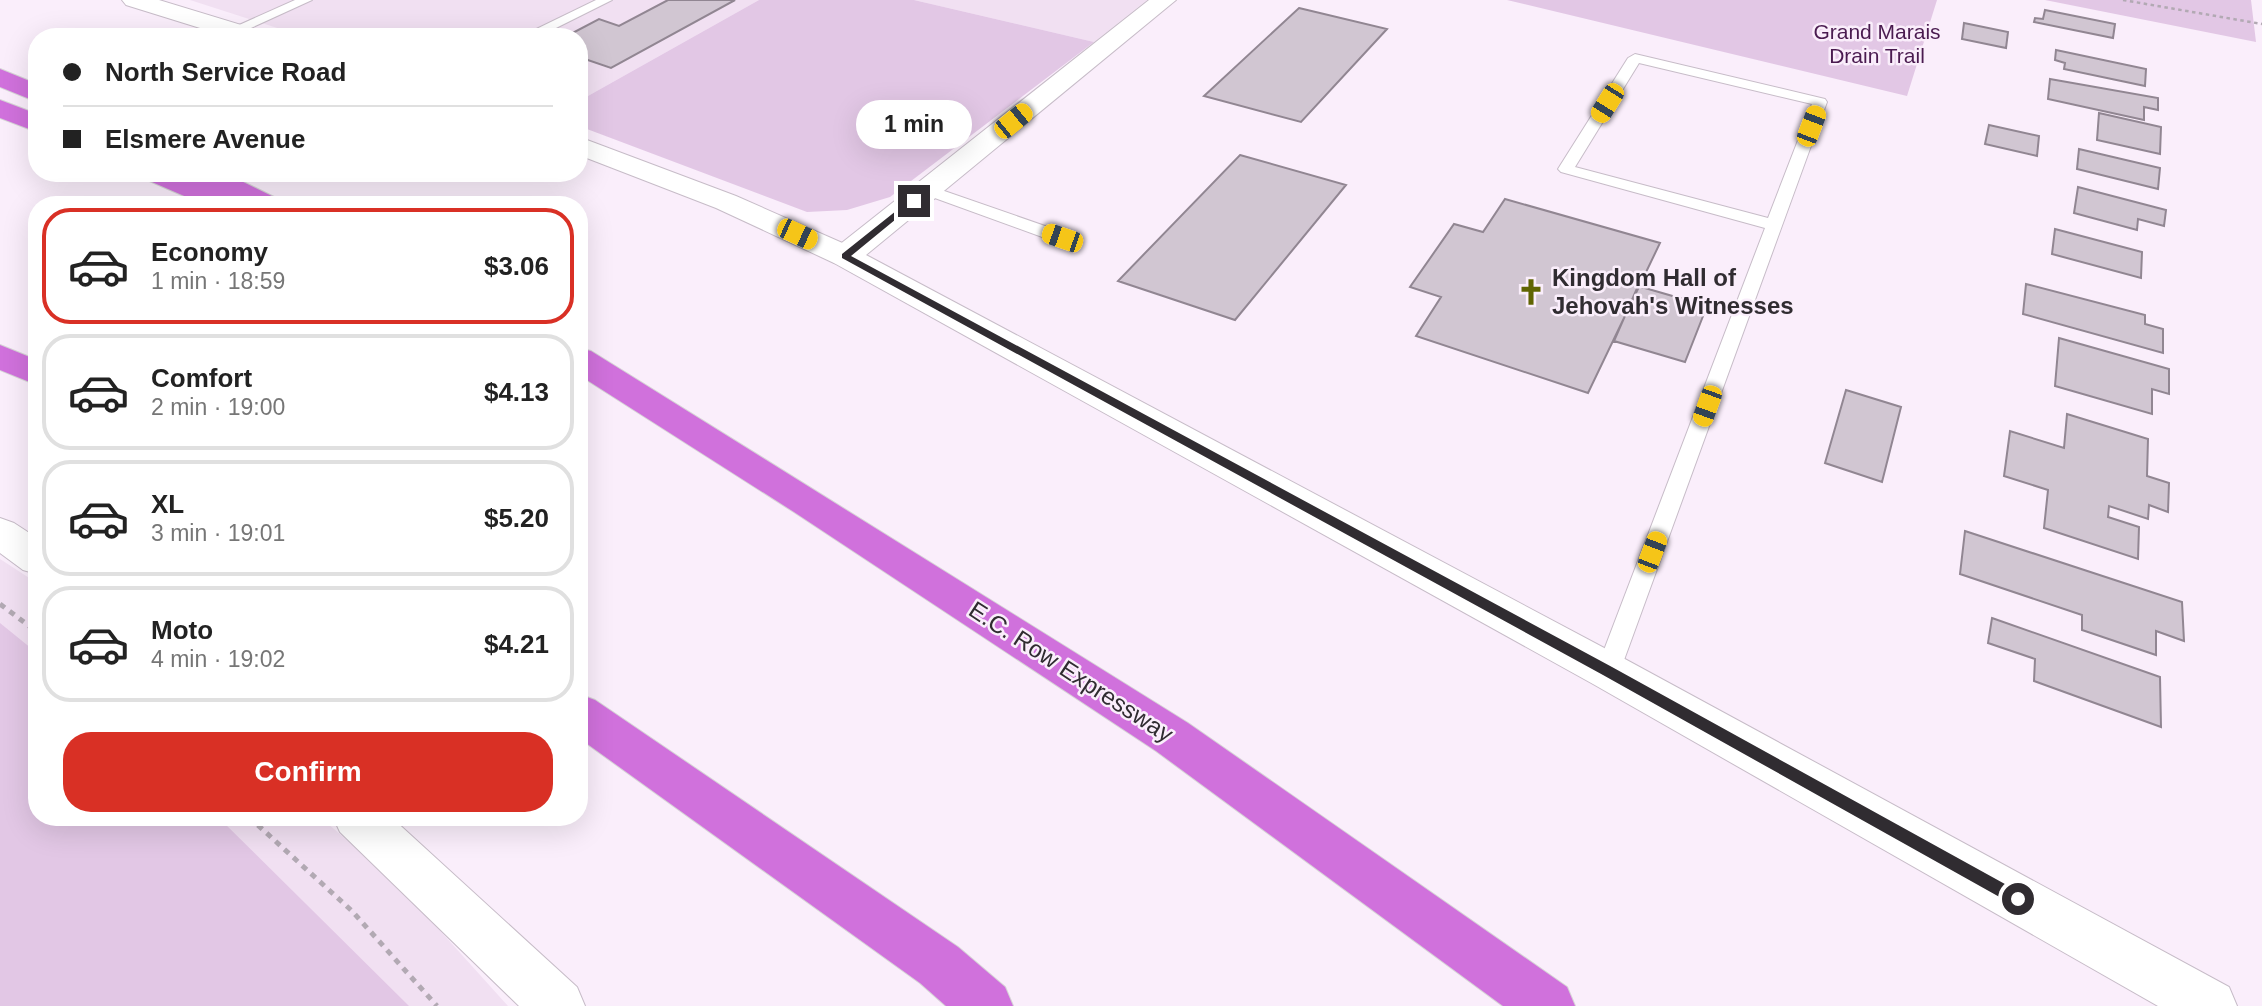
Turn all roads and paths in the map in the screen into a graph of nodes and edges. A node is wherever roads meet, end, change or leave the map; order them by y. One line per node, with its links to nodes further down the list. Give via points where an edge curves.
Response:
1 (134, 0): 7 (street)
2 (306, 0): 8 (lane)
3 (606, 0): 9 (lane)
4 (1164, 0): 17 (street)
5 (2123, 0): 6 (path)
6 (2262, 24)
7 (225, 28)
8 (256, 28)
9 (546, 28)
10 (0, 77): 11 (highway)
11 (28, 90)
12 (0, 108): 13 (highway)
13 (28, 120)
14 (588, 148): 22 (street, via 726,202)
15 (176, 182): 18 (highway)
16 (221, 182): 19 (highway)
17 (927, 190): 21 (lane); 22 (street)
18 (210, 196)
19 (249, 196)
20 (1774, 225): 20 (lane, via 1820,102 1635,58 1566,169); 30 (lane)
21 (1062, 238)
22 (845, 256): 30 (street)
23 (0, 356): 25 (highway)
24 (588, 365): 37 (highway, E.C. Row Expressway, via 1172,737)
25 (28, 370)
26 (0, 533): 27 (street)
27 (28, 553)
28 (0, 604): 29 (path)
29 (28, 625)
30 (1608, 671): 38 (street)
31 (588, 719): 36 (highway, via 939,965)
32 (258, 826): 35 (path, via 352,911)
33 (366, 826): 34 (street)
34 (540, 999)
35 (437, 1006)
36 (986, 1006)
37 (1548, 1006)
38 (2210, 1006)

